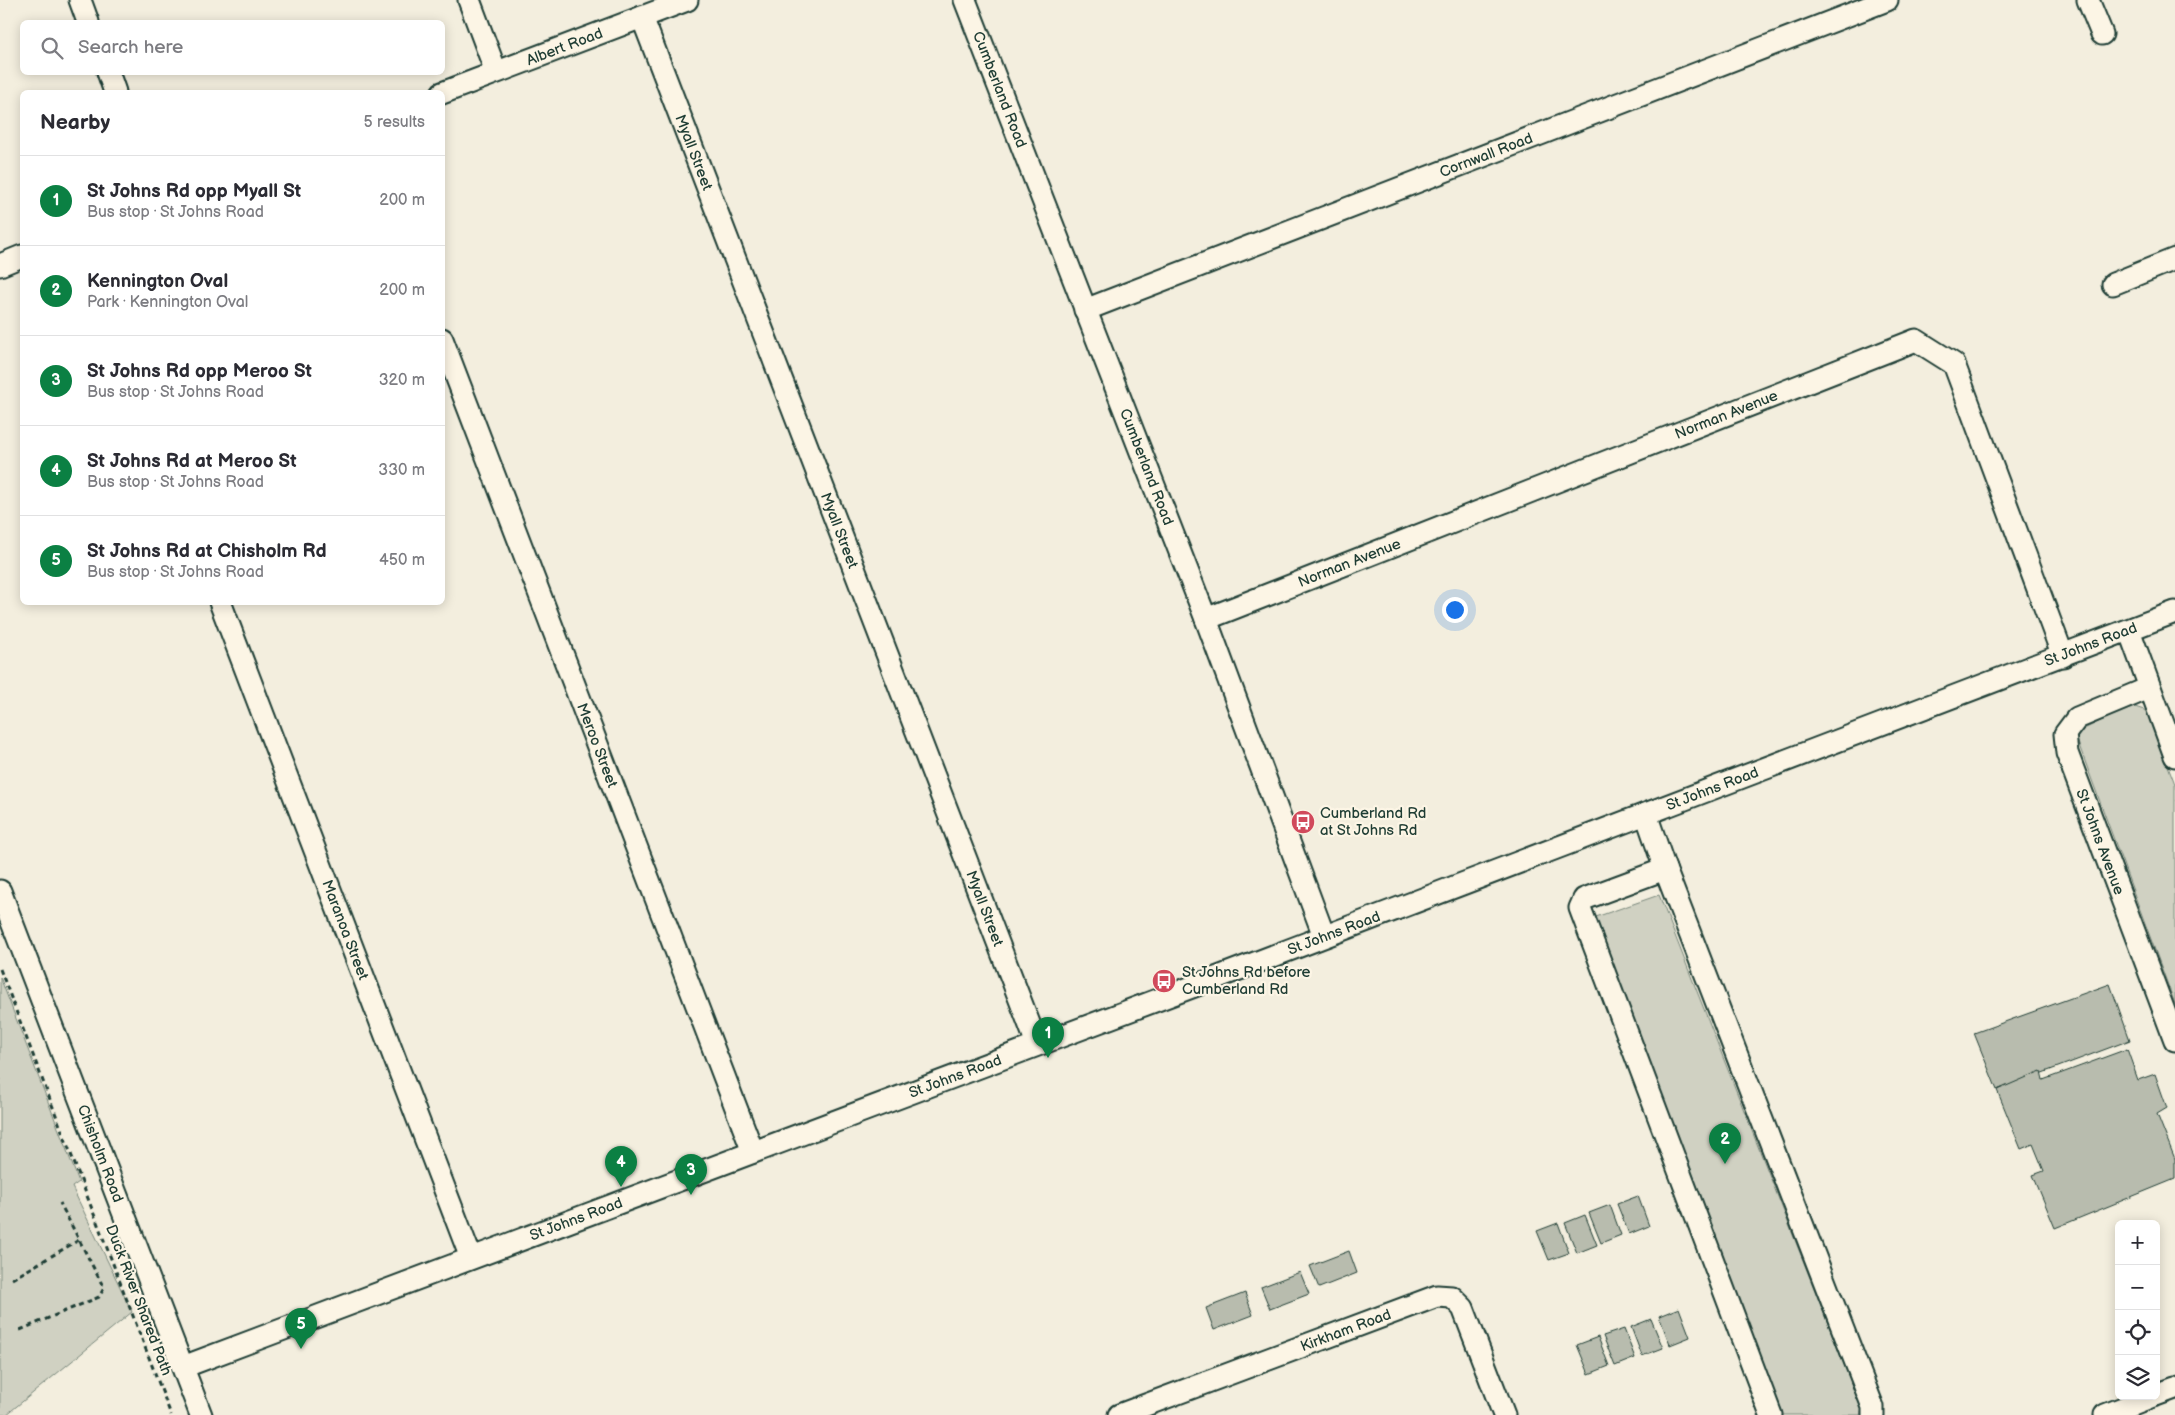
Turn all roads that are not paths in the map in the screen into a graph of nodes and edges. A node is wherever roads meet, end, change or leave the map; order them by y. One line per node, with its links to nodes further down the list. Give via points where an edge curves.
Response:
1 (80, 0): 8 (street)
2 (469, 0): 10 (street)
3 (688, 0): 7 (street, Albert Road)
4 (965, 0): 18 (street, Cumberland Road)
5 (1887, 0): 18 (street, Cornwall Road)
6 (2088, 0): 9 (street)
7 (642, 17): 10 (street, Albert Road); 32 (street, Myall Street)
8 (87, 20)
9 (2102, 34)
10 (496, 72): 13 (street, Albert Road)
11 (109, 75): 12 (street)
12 (114, 90)
13 (445, 92)
14 (20, 257): 16 (street)
15 (2175, 259): 17 (street)
16 (0, 265)
17 (2113, 284)
18 (1085, 310): 22 (street, Cumberland Road)
19 (445, 346): 33 (street, Meroo Street)
20 (221, 605): 34 (street, Maranoa Street)
21 (2175, 612): 23 (street, St Johns Road)
22 (1206, 619): 24 (street, Norman Avenue, via 1916,340 1954,364); 30 (street, Cumberland Road)
23 (2129, 630): 24 (street, St Johns Road); 25 (street)
24 (2063, 656): 27 (street, St Johns Road)
25 (2149, 688): 26 (street); 31 (street, St Johns Avenue, via 2077,718 2065,734 2067,753)
26 (2175, 756)
27 (1646, 814): 28 (street); 30 (street, St Johns Road)
28 (1665, 869): 42 (street, via 1584,899 1580,908); 43 (street, via 1873,1407)
29 (0, 891): 35 (street, Chisholm Road)
30 (1324, 936): 32 (street, St Johns Road)
31 (2175, 1040)
32 (1037, 1044): 33 (street, St Johns Road)
33 (753, 1152): 34 (street, St Johns Road)
34 (471, 1258): 35 (street, St Johns Road)
35 (183, 1367): 39 (street, Chisholm Road)
36 (2175, 1388): 37 (street)
37 (2160, 1394)
38 (2144, 1400): 44 (street)
39 (201, 1415)
40 (1119, 1415): 41 (street, Kirkham Road, via 1437,1296 1452,1298 1463,1308)
41 (1504, 1415)
42 (1771, 1415)
43 (1873, 1415)
44 (2105, 1415)

